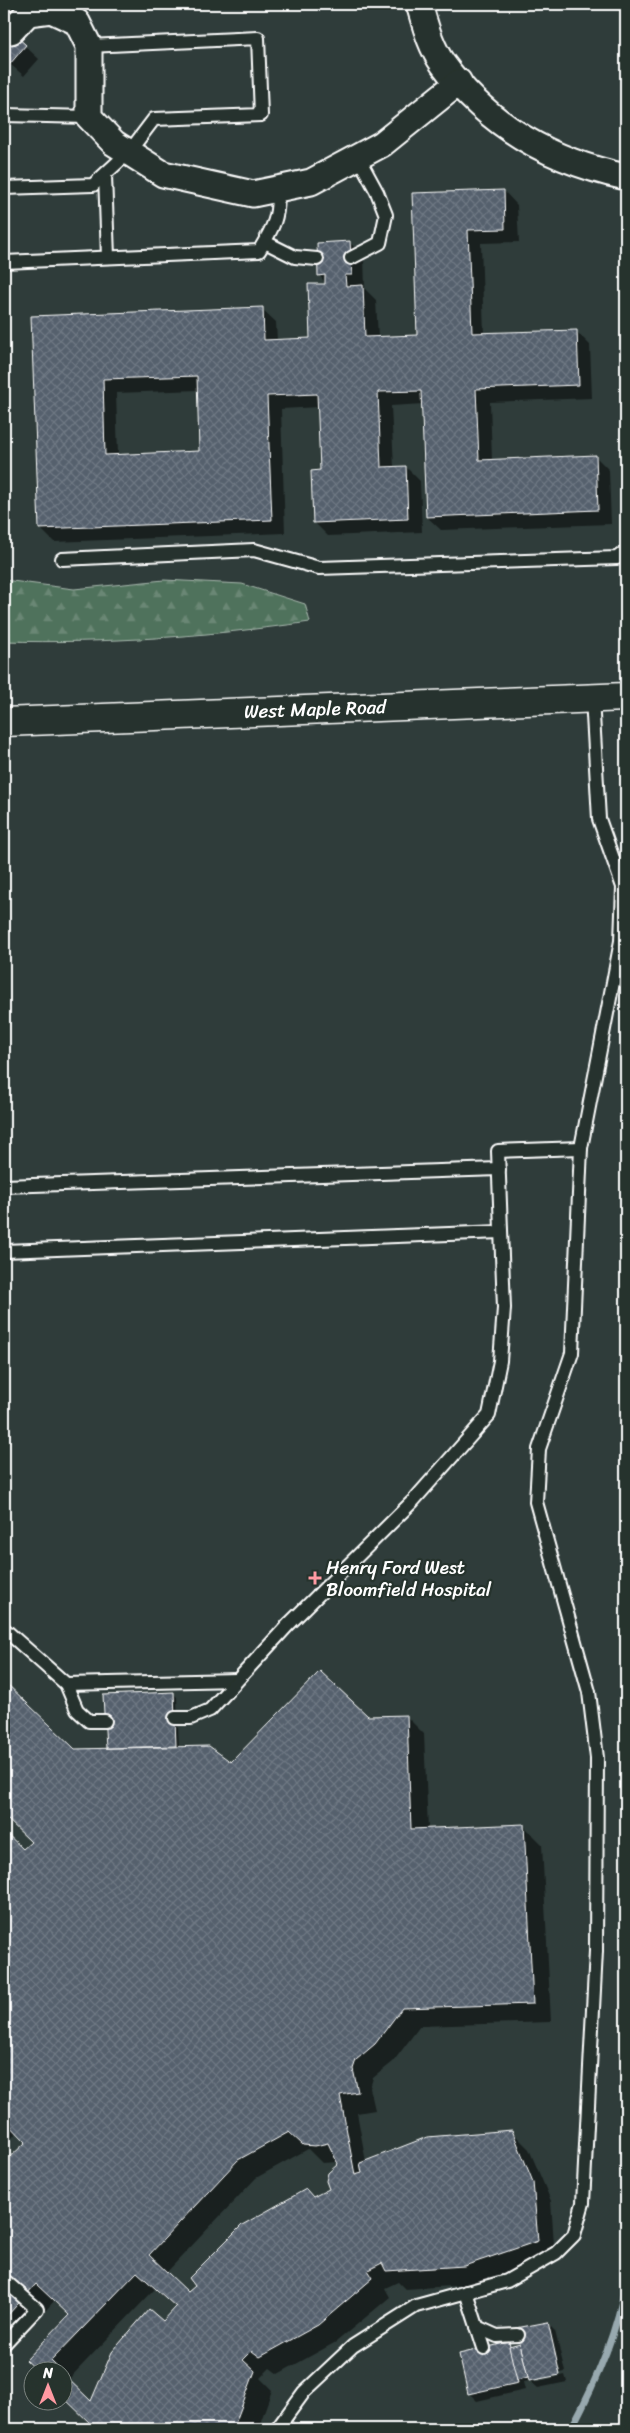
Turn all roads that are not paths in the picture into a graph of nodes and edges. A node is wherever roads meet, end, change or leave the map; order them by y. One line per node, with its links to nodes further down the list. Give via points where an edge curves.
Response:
1 (419, 4): 4 (street, via 428,36 439,57)
2 (11, 31): 3 (street, via 28,14 51,10 77,22)
3 (88, 46): 6 (street); 7 (lane, via 258,38 261,115 154,120)
4 (459, 82): 8 (street, via 382,144); 10 (street, via 488,114 541,150)
5 (4, 116): 6 (lane)
6 (89, 117): 7 (street, via 114,143)
7 (129, 152): 9 (lane); 12 (street, via 164,174 252,194)
8 (358, 157): 12 (street, via 311,182); 15 (lane, via 386,215 380,243)
9 (105, 175): 11 (lane, via 93,186); 14 (lane)
10 (626, 178)
11 (4, 188)
12 (277, 189): 13 (lane, via 279,207 273,229)
13 (265, 242): 14 (lane, via 259,251); 16 (lane, via 295,256)
14 (108, 257): 17 (lane)
15 (351, 258)
16 (317, 259)
17 (4, 262)
18 (626, 551): 19 (lane, via 617,558 319,568 254,550)
19 (62, 559)
20 (626, 697): 21 (main road, West Maple Road)
21 (592, 698): 22 (main road, West Maple Road); 23 (lane, via 599,819)
22 (4, 722)
23 (625, 882): 24 (lane, via 621,941)
24 (581, 1148): 25 (lane, via 498,1151); 35 (lane, via 572,1353 539,1449 536,1502 589,1692 597,1758 596,1951 583,2203 574,2235 556,2253 507,2282)
25 (499, 1169): 26 (lane); 27 (lane)
26 (4, 1186)
27 (502, 1232): 28 (lane); 30 (lane, via 504,1308 500,1361 488,1415 413,1501)
28 (4, 1251)
29 (4, 1629): 31 (lane)
30 (237, 1680): 31 (lane); 32 (lane, via 210,1710 191,1718)
31 (66, 1684): 33 (lane, via 77,1710 89,1721)
32 (175, 1718)
33 (105, 1721)
34 (4, 2280): 38 (lane, via 37,2309)
35 (466, 2292): 36 (lane); 40 (lane, via 416,2306 353,2346 304,2392)
36 (477, 2327): 37 (lane); 39 (lane)
37 (513, 2339)
38 (4, 2344)
39 (484, 2348)
40 (277, 2429)

